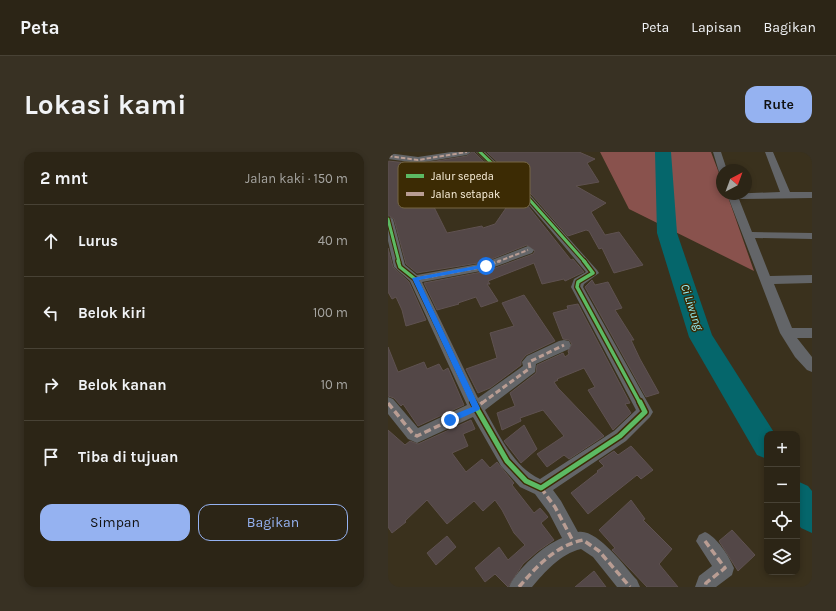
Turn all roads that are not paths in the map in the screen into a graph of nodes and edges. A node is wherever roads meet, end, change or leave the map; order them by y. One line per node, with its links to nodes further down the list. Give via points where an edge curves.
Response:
1 (467, 152): 5 (street, via 418,160)
2 (480, 152): 6 (street)
3 (717, 152): 7 (street)
4 (769, 152): 9 (street)
5 (388, 156)
6 (490, 162)
7 (720, 164)
8 (752, 195): 9 (street)
9 (786, 195): 10 (street)
10 (812, 195)
11 (530, 200): 26 (street, via 593,273 578,282 577,287 645,412 620,436)
12 (735, 200): 14 (street)
13 (389, 226): 17 (street, via 400,267)
14 (747, 235): 15 (street); 19 (street)
15 (812, 236)
16 (528, 250): 17 (street, via 486,266)
17 (415, 278): 25 (street)
18 (812, 279): 19 (street)
19 (765, 280): 20 (street)
20 (787, 333): 21 (street); 23 (street)
21 (812, 333)
22 (564, 345): 25 (street, via 529,362 530,368)
23 (812, 366)
24 (388, 403): 25 (street, via 417,436)
25 (476, 408): 26 (street, via 507,461 526,481)
26 (541, 488): 27 (street, via 558,512)
27 (573, 541): 29 (street, via 558,549); 30 (street, via 583,540 599,551)
28 (705, 541): 31 (street, via 725,568 706,583)
29 (519, 587)
30 (630, 587)
31 (705, 587)

